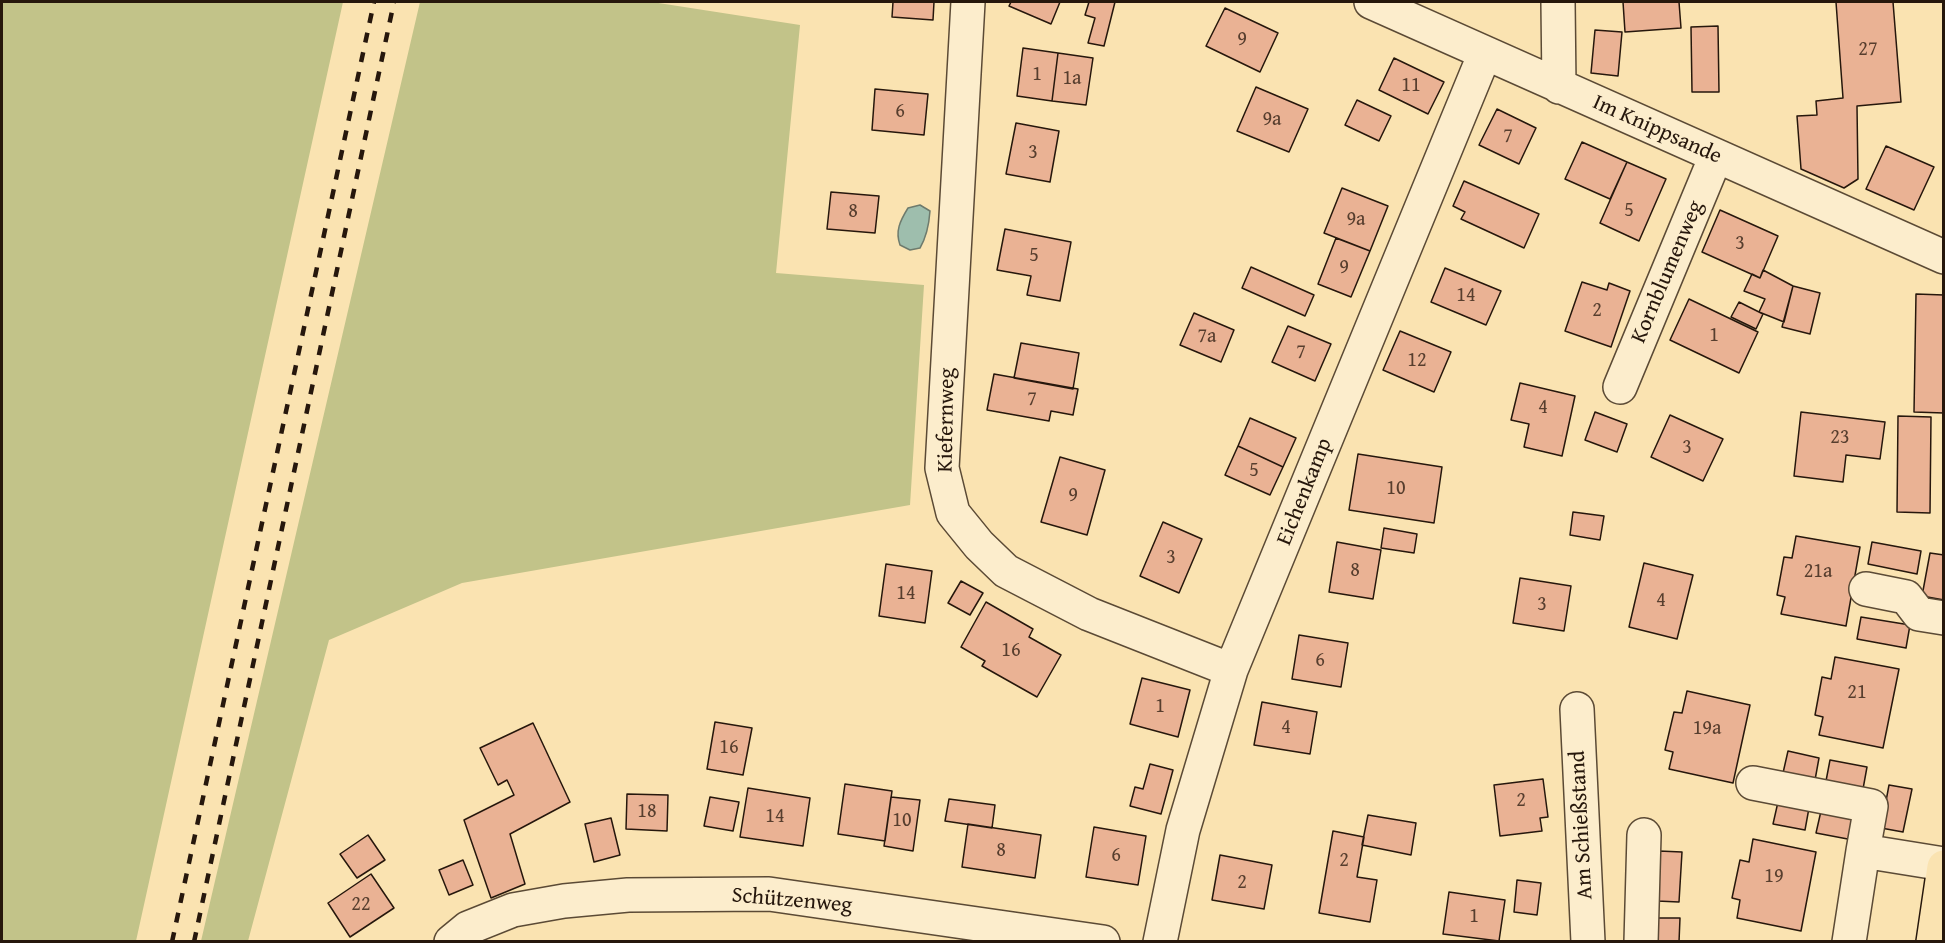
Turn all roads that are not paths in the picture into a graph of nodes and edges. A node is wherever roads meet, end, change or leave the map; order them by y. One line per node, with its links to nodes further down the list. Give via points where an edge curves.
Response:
1 (968, 2): 11 (street, Kiefernweg, via 942,468 952,513 1005,571 1089,614)
2 (1371, 2): 4 (street, Im Knippsande)
3 (1558, 2): 5 (street)
4 (1485, 53): 5 (street, Im Knippsande); 11 (street, Eichenkamp)
5 (1559, 87): 6 (street, Im Knippsande)
6 (1716, 156): 7 (street, Im Knippsande); 8 (street, Kornblumenweg)
7 (1944, 256)
8 (1620, 387)
9 (1866, 589): 10 (street, via 1906,597 1919,614)
10 (1944, 618)
11 (1232, 670): 19 (street, Eichenkamp, via 1183,830)
12 (1577, 709): 20 (street, Am Schießstand)
13 (1753, 783): 15 (street, via 1871,806)
14 (1644, 834): 21 (street)
15 (1863, 851): 16 (street); 22 (street)
16 (1944, 866): 23 (main road)
17 (452, 942): 18 (street, Schützenweg, via 468,928 513,910 564,901 628,895 769,894)
18 (1103, 942)
19 (1160, 942)
20 (1588, 942)
21 (1641, 942)
22 (1849, 942)
23 (1934, 942)

